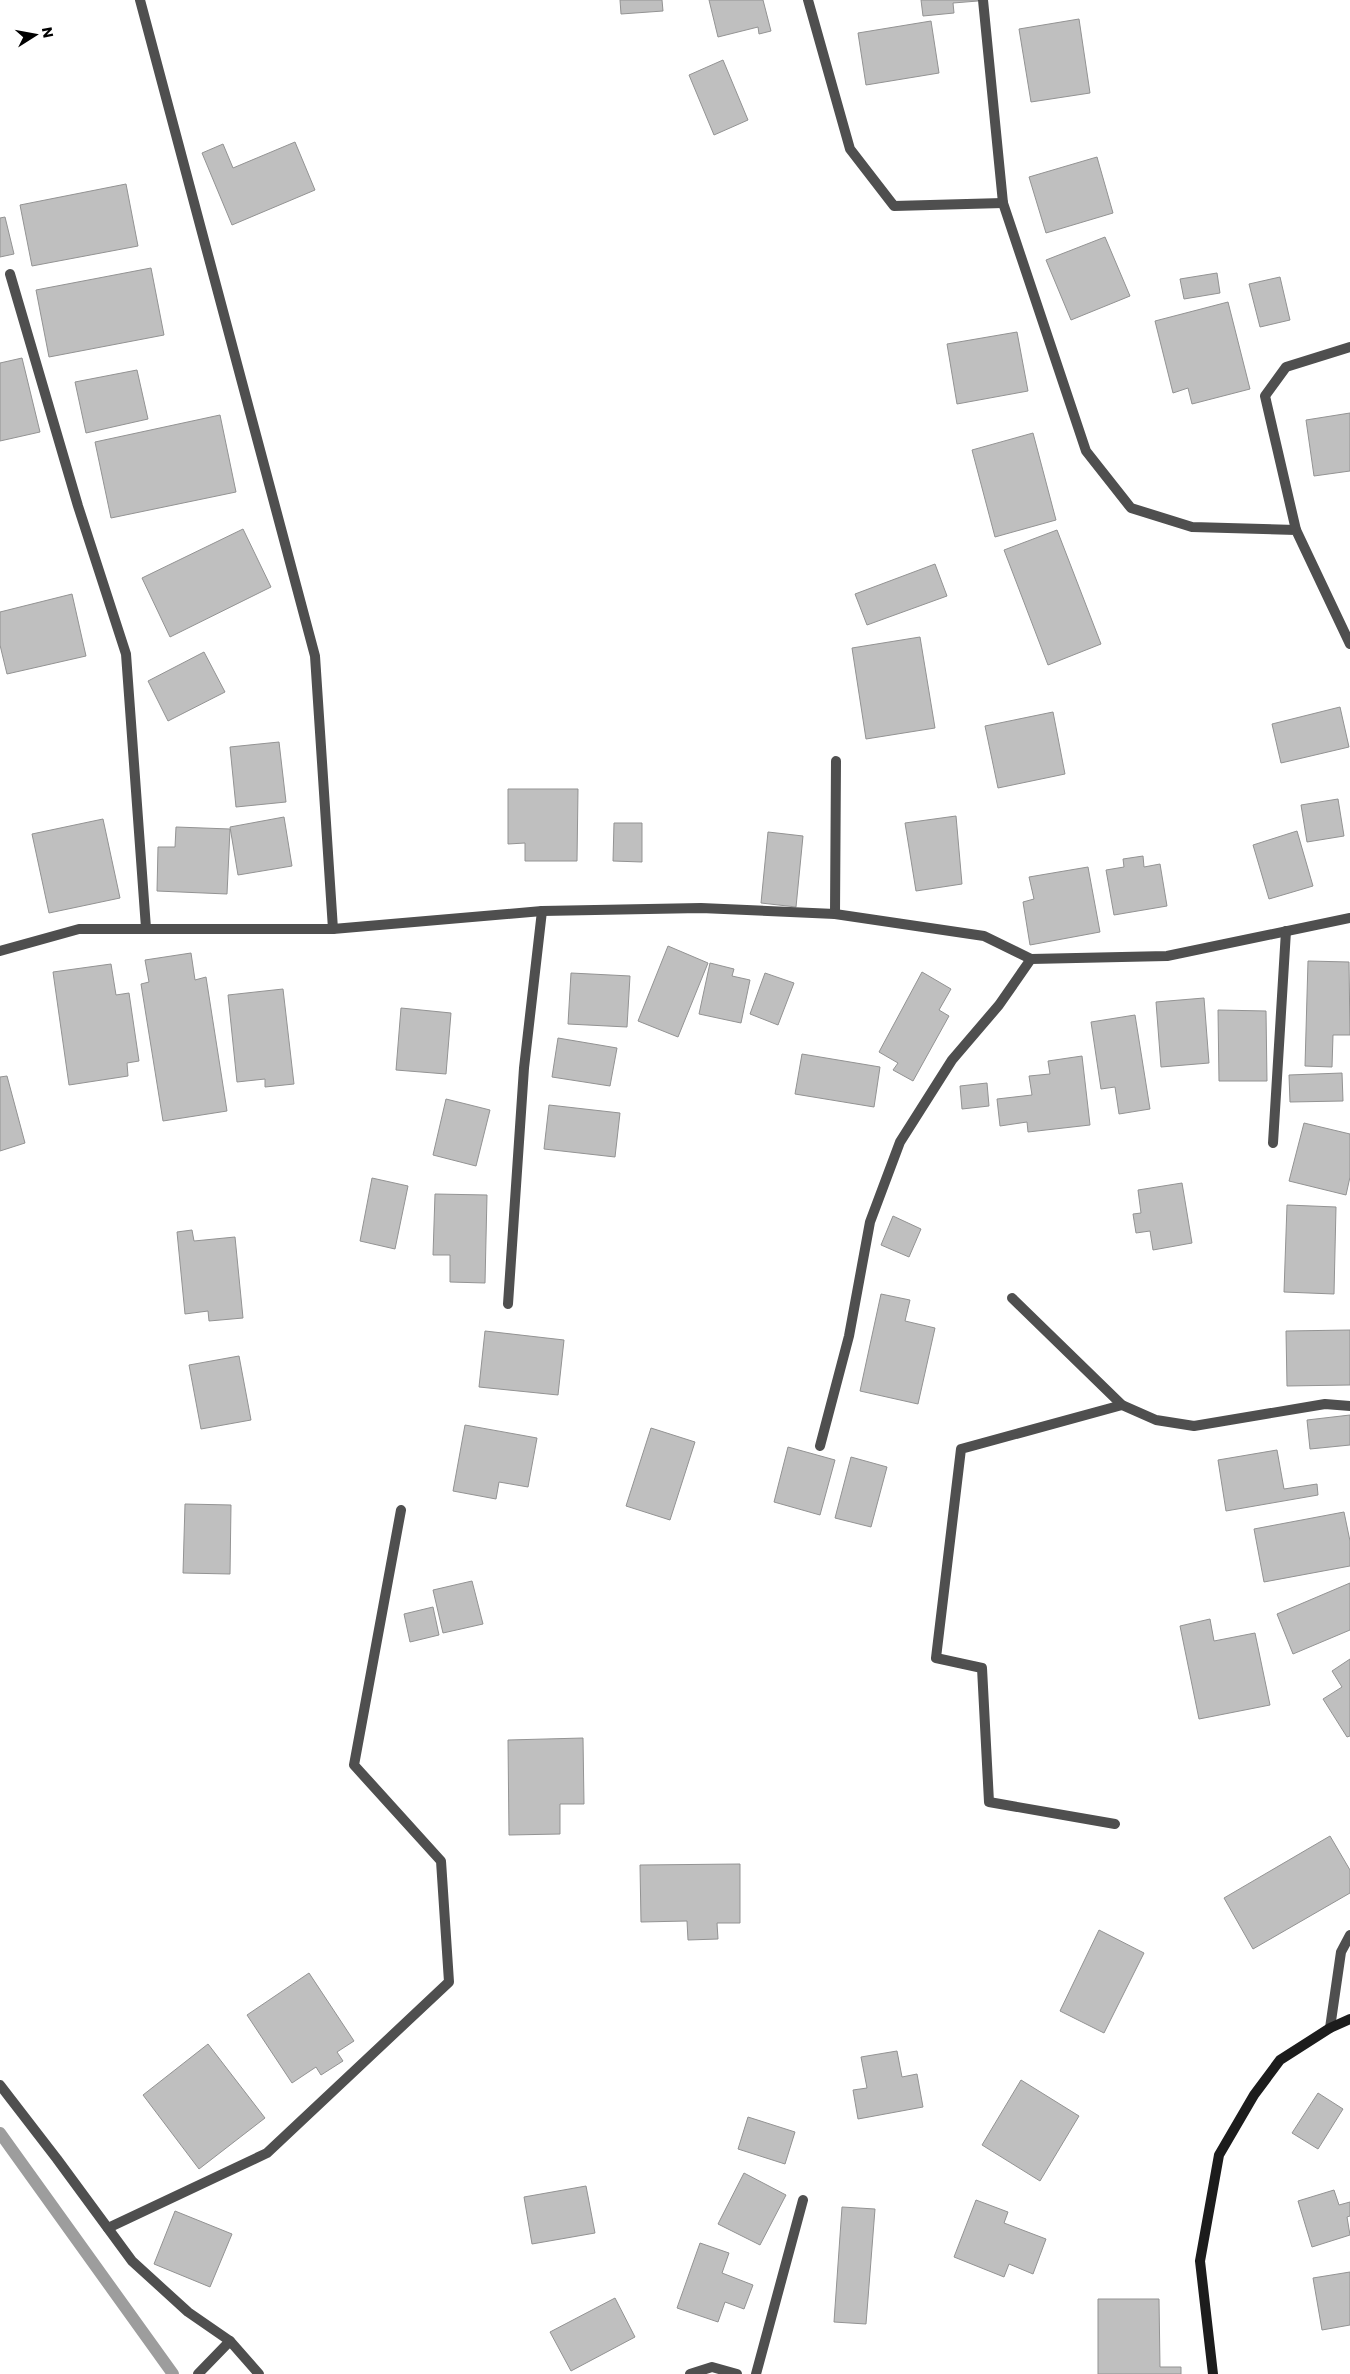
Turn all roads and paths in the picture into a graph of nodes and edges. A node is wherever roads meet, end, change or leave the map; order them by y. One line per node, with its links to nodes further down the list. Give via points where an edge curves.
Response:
1 (140, 0): 14 (street, via 315,656)
2 (808, 0): 4 (street, via 850,149 894,206)
3 (982, 0): 4 (street)
4 (1003, 203): 7 (street, via 1086,451 1131,508 1192,527)
5 (10, 274): 13 (street, via 78,506 126,654)
6 (1350, 347): 7 (street, via 1286,367 1265,396)
7 (1296, 530): 8 (street)
8 (1350, 644)
9 (836, 761): 11 (street)
10 (542, 911): 11 (street, via 701,908); 14 (street); 20 (street, via 524,1068)
11 (835, 914): 17 (street, via 984,936)
12 (1350, 918): 15 (street)
13 (146, 928): 14 (street); 16 (street, via 79,929)
14 (333, 929)
15 (1286, 931): 17 (street, via 1167,956); 18 (street)
16 (0, 951)
17 (1031, 959): 23 (street, via 999,1005 952,1060 900,1142 870,1222 849,1336)
18 (1273, 1143)
19 (1012, 1298): 21 (street)
20 (508, 1304)
21 (1122, 1405): 22 (street, via 1156,1420 1194,1426 1325,1404); 25 (street, via 961,1449 936,1658 982,1668 989,1802)
22 (1350, 1406)
23 (820, 1446)
24 (401, 1510): 31 (street, via 354,1765 441,1861 449,1982 267,2153)
25 (1115, 1824)
26 (1350, 1935): 28 (street, via 1340,1952)
27 (1350, 2018): 28 (main road)
28 (1330, 2028): 38 (main road, via 1280,2060 1254,2095 1220,2155 1200,2260)
29 (0, 2085): 31 (street)
30 (803, 2200): 37 (street)
31 (108, 2228): 32 (street, via 132,2261 188,2312)
32 (230, 2341): 33 (street); 34 (street)
33 (198, 2374)
34 (259, 2374)
35 (690, 2374): 36 (street, via 712,2368)
36 (737, 2374)
37 (756, 2374)
38 (1213, 2374)

